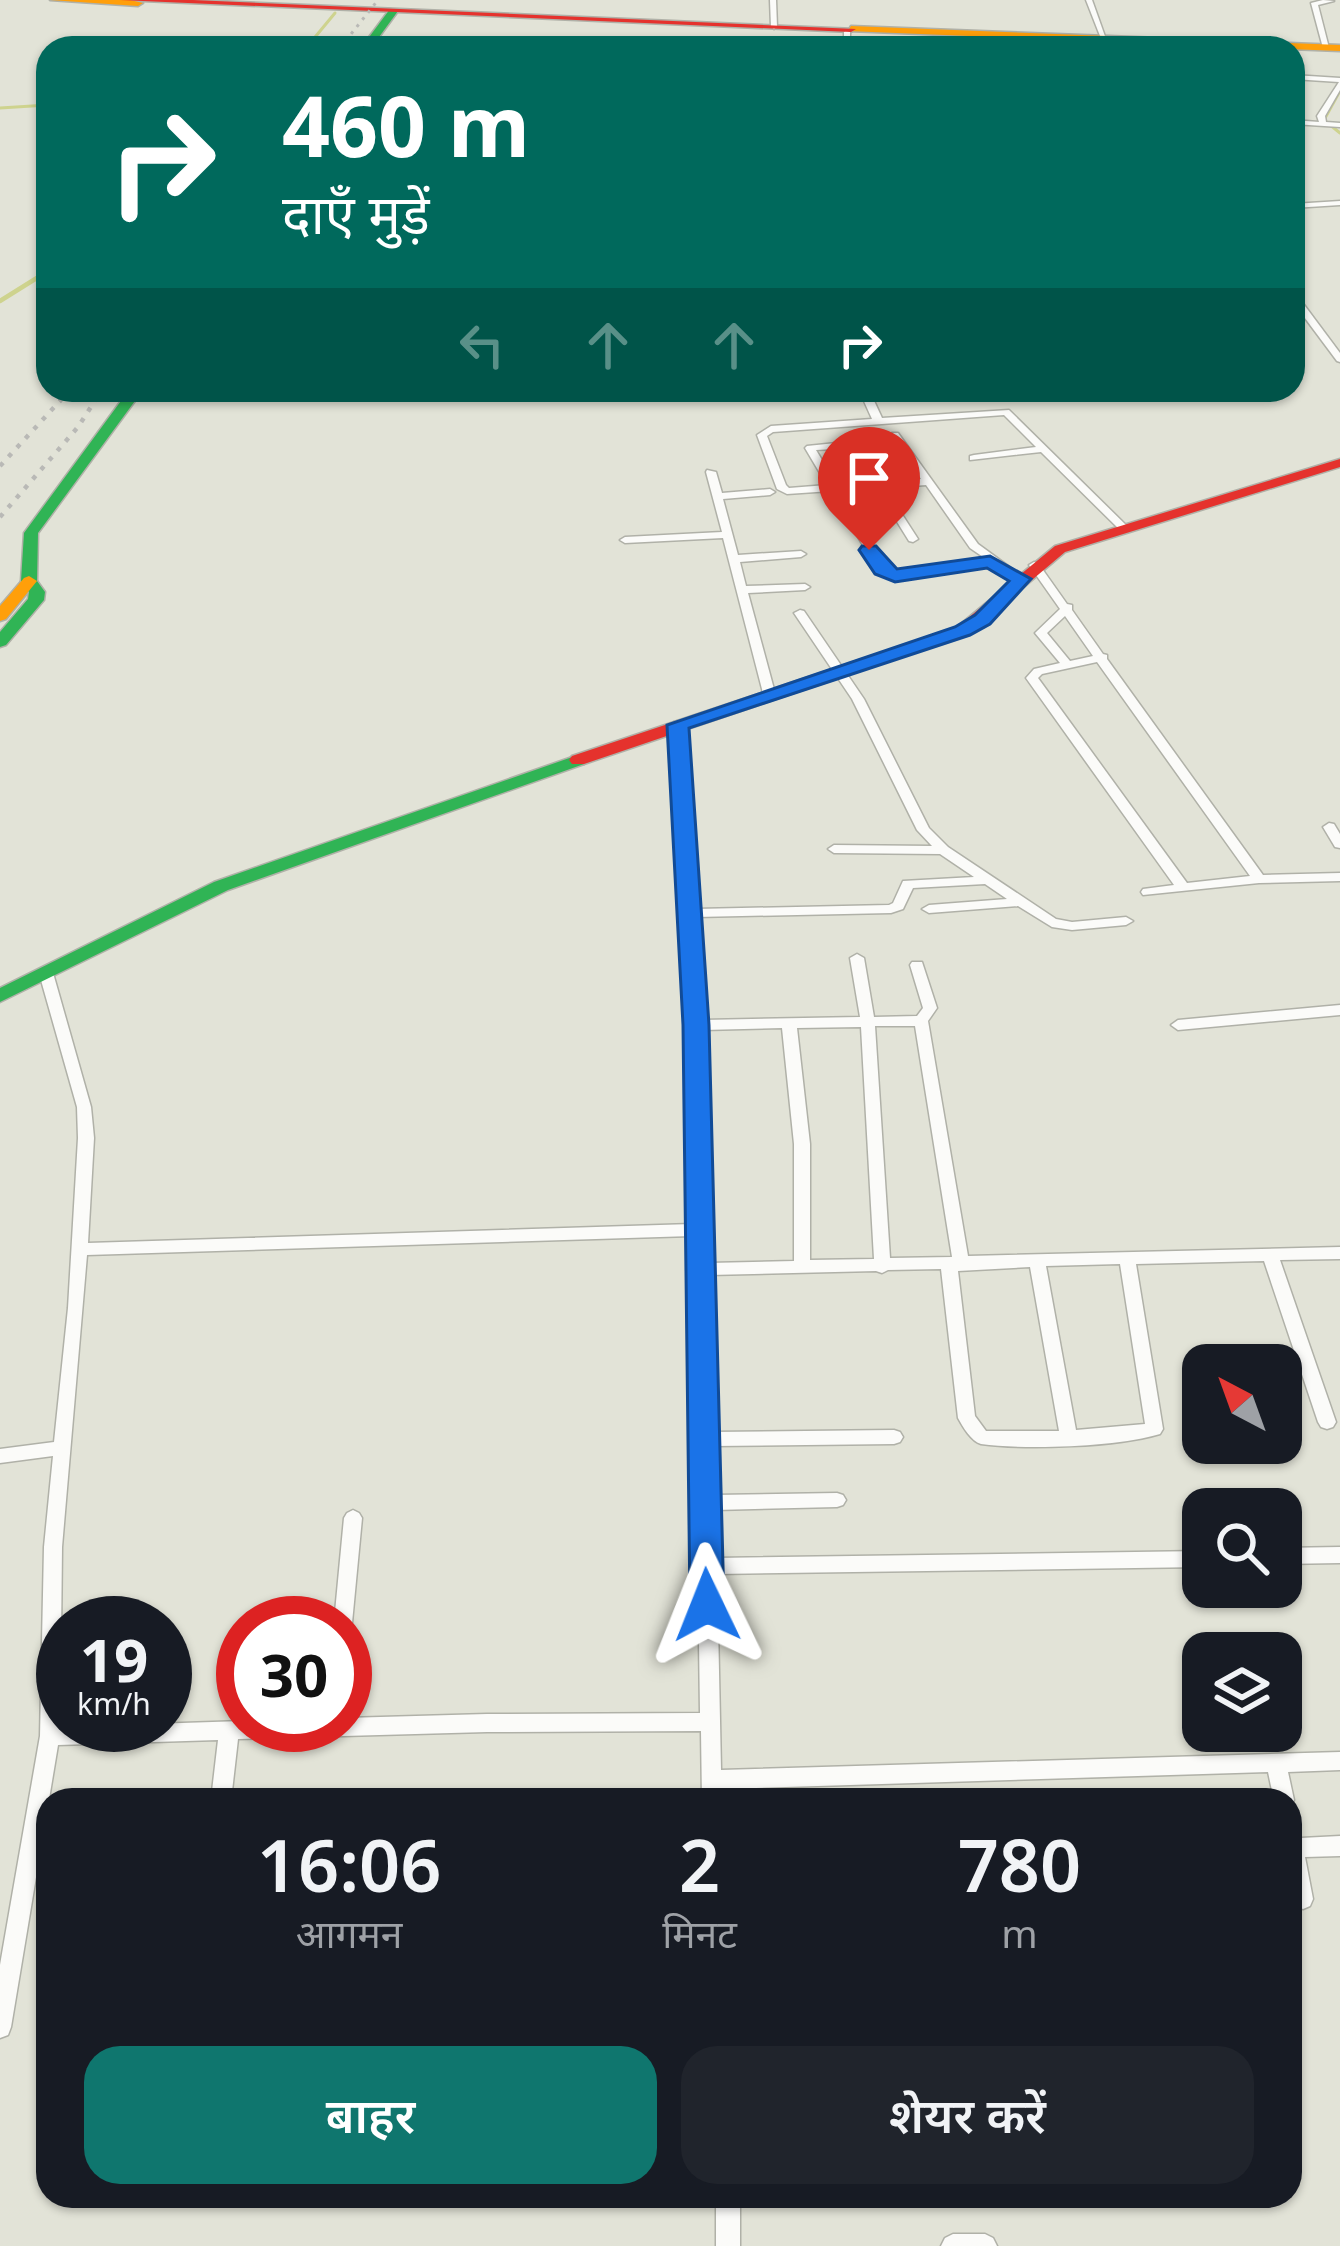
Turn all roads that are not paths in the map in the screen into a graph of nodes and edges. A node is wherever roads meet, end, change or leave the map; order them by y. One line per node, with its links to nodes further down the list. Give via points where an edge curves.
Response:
1 (55, 0): 6 (main road)
2 (125, 0): 6 (main road)
3 (773, 0): 10 (street)
4 (1089, 0): 14 (street)
5 (1331, 1): 7 (street, via 1315,2)
6 (321, 6): 9 (main road)
7 (1316, 10): 8 (street); 16 (street)
8 (1340, 10)
9 (393, 13): 10 (main road); 11 (main road); 12 (main road)
10 (774, 27): 13 (main road)
11 (375, 36)
12 (780, 36)
13 (1002, 36)
14 (1102, 36)
15 (1305, 48): 16 (main road)
16 (1336, 49): 17 (main road)
17 (1305, 50)
18 (1305, 78): 19 (street)
19 (1340, 82): 21 (street, via 1322,116)
20 (1340, 106): 21 (street)
21 (1332, 125)
22 (1340, 202): 23 (street)
23 (1305, 205)
24 (1305, 312): 25 (street)
25 (1340, 359)
26 (127, 402): 48 (main road, via 32,533)
27 (871, 402): 28 (street)
28 (882, 420): 29 (street); 31 (street, via 1002,411); 37 (street, via 763,432 783,489)
29 (899, 441): 30 (street); 35 (street)
30 (851, 442): 36 (street); 37 (street, via 810,448)
31 (1045, 448): 32 (street); 40 (street)
32 (974, 458)
33 (1340, 463): 40 (main road)
34 (711, 472): 39 (street)
35 (927, 482): 36 (street); 46 (street)
36 (880, 485): 37 (street); 42 (street)
37 (831, 488): 46 (street, via 887,574)
38 (770, 492): 39 (street)
39 (717, 496): 41 (street)
40 (1125, 530): 47 (main road, via 1060,549)
41 (726, 535): 43 (street); 45 (street)
42 (913, 539)
43 (625, 540)
44 (801, 554): 45 (street)
45 (733, 559): 50 (street)
46 (990, 562): 47 (street)
47 (1028, 572): 51 (street); 57 (main road, via 962,631)
48 (29, 581): 53 (main road); 54 (main road, via 37,600)
49 (805, 586): 50 (street)
50 (741, 590): 58 (street)
51 (1068, 607): 55 (street); 56 (street, via 1041,633)
52 (800, 613): 57 (street)
53 (0, 616)
54 (0, 642)
55 (1103, 657): 56 (street); 65 (street)
56 (1067, 664): 67 (street, via 1038,671 1034,680)
57 (836, 671): 58 (main road); 63 (street, via 866,714 915,819)
58 (769, 693): 59 (main road)
59 (678, 725): 71 (street); 75 (main road, via 221,886)
60 (1329, 826): 61 (street)
61 (1340, 844)
62 (834, 849): 63 (street)
63 (943, 850): 66 (street)
64 (1340, 877): 65 (street)
65 (1259, 879): 67 (street)
66 (985, 880): 69 (street); 71 (street, via 908,884 891,909)
67 (1182, 886): 68 (street)
68 (1148, 892)
69 (1018, 902): 70 (street); 72 (street, via 1065,926)
70 (929, 909)
71 (691, 913): 82 (street)
72 (1126, 921)
73 (857, 958): 78 (street)
74 (917, 964): 79 (street, via 930,1008)
75 (46, 973): 76 (main road); 84 (street, via 86,1121)
76 (0, 996)
77 (1340, 1010): 81 (street)
78 (868, 1021): 79 (street); 80 (street); 90 (street)
79 (921, 1021): 89 (street)
80 (790, 1023): 82 (street); 91 (street, via 802,1144)
81 (1178, 1024)
82 (696, 1025): 83 (street)
83 (701, 1230): 84 (street); 92 (street)
84 (79, 1249): 97 (street)
85 (1340, 1253): 86 (street)
86 (1270, 1258): 87 (street); 93 (street)
87 (1127, 1261): 88 (street); 94 (street, via 1154,1429)
88 (1037, 1262): 89 (street); 94 (street)
89 (956, 1266): 90 (street); 94 (street, via 956,1360 974,1431 992,1441)
90 (882, 1267): 91 (street)
91 (802, 1268): 92 (street)
92 (700, 1269): 96 (street)
93 (1328, 1422)
94 (1068, 1434)
95 (894, 1437): 96 (street)
96 (703, 1439): 100 (street)
97 (62, 1448): 98 (street); 106 (street)
98 (0, 1456)
99 (837, 1499): 100 (street)
100 (704, 1503): 105 (street)
101 (353, 1518): 107 (street)
102 (1340, 1555): 103 (street)
103 (1302, 1556)
104 (1182, 1558): 105 (street)
105 (705, 1566): 108 (street)
106 (50, 1596)
107 (346, 1596)
108 (711, 1722): 109 (street); 116 (street)
109 (372, 1726)
110 (47, 1752): 114 (street)
111 (226, 1752): 115 (street)
112 (1340, 1761): 113 (street)
113 (1276, 1762): 117 (street); 118 (street)
114 (41, 1788)
115 (222, 1788)
116 (711, 1788)
117 (751, 1788)
118 (1281, 1788)
119 (36, 1817): 124 (street)
120 (1302, 1841): 121 (street)
121 (1340, 1846)
122 (1302, 1889): 123 (street)
123 (1304, 1899)
124 (0, 2027)
125 (728, 2208): 126 (street)
126 (728, 2246)
127 (953, 2246): 128 (street)
128 (985, 2246)

